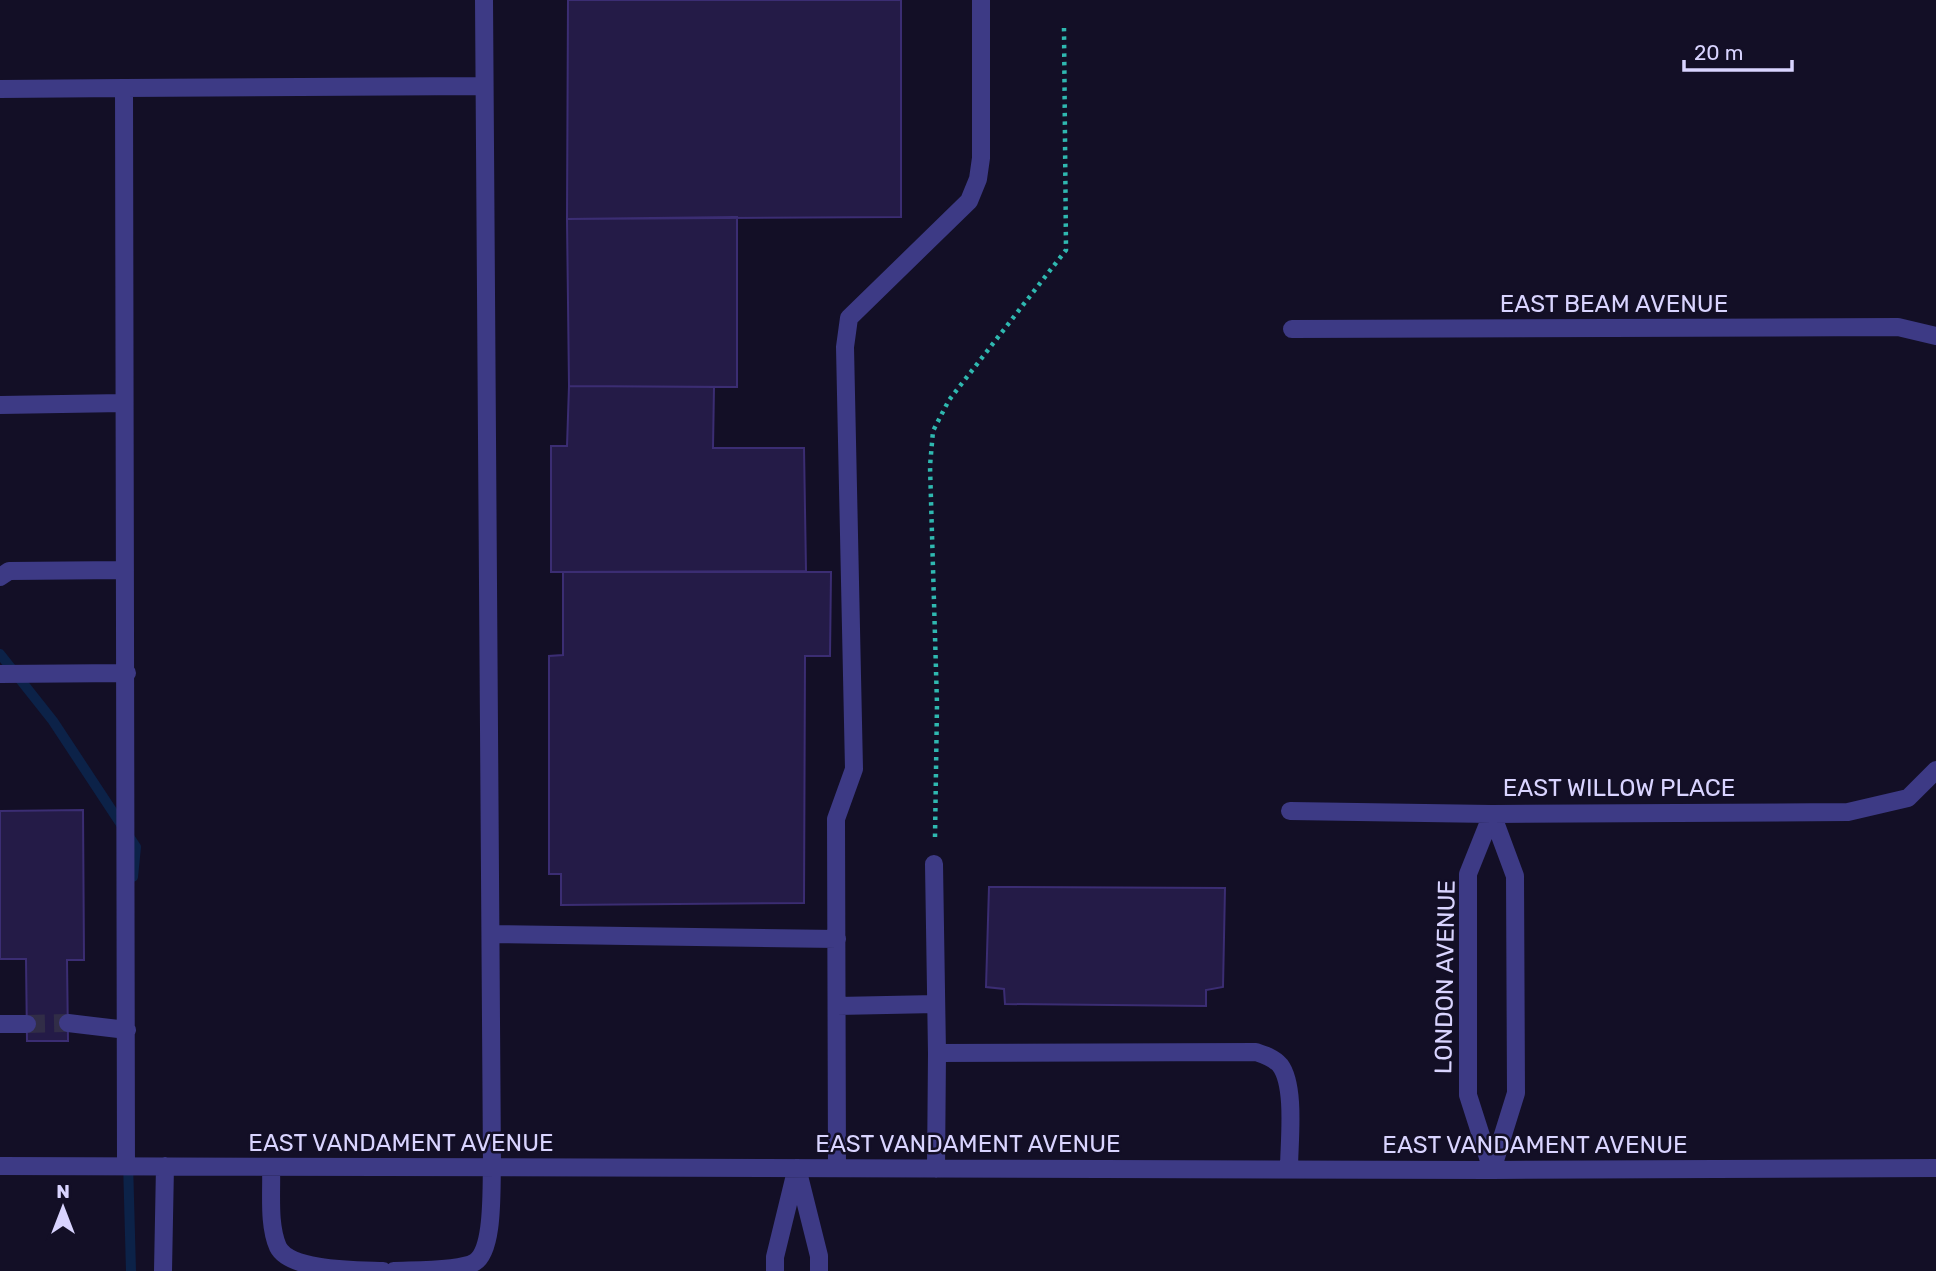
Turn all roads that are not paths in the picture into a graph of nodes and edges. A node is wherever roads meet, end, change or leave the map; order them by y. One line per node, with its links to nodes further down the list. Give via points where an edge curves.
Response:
1 (484, 0): 3 (street)
2 (981, 0): 19 (street, via 978,179 968,201 849,318 845,347 854,769 836,819)
3 (485, 86): 4 (street); 18 (street)
4 (124, 88): 5 (street); 8 (street)
5 (0, 89)
6 (1292, 329): 7 (street, EAST BEAM AVENUE, via 1898,327)
7 (1936, 336)
8 (124, 403): 9 (street); 10 (street)
9 (0, 405)
10 (125, 569): 11 (street); 12 (street)
11 (3, 570)
12 (127, 673): 13 (street); 25 (street)
13 (0, 674)
14 (1936, 770): 16 (street, EAST WILLOW PLACE, via 1908,798 1848,812)
15 (1290, 811): 16 (street, EAST WILLOW PLACE)
16 (1492, 814): 37 (street, via 1515,876 1516,1093); 37 (street, LONDON AVENUE, via 1468,874 1468,1095)
17 (934, 864): 20 (street)
18 (491, 934): 19 (street); 31 (street)
19 (837, 939): 21 (street)
20 (936, 1004): 21 (street); 26 (street)
21 (837, 1006): 33 (street)
22 (68, 1023): 25 (street)
23 (0, 1024): 24 (street)
24 (27, 1024)
25 (127, 1030): 28 (street)
26 (937, 1053): 35 (street); 36 (street, via 1256,1052 1279,1064 1289,1084)
27 (0, 1166): 28 (street, EAST VANDAMENT AVENUE)
28 (126, 1166): 29 (street, EAST VANDAMENT AVENUE)
29 (165, 1166): 30 (street, EAST VANDAMENT AVENUE); 38 (street)
30 (271, 1167): 31 (street, EAST VANDAMENT AVENUE); 39 (street, via 274,1230 288,1261)
31 (492, 1167): 32 (street, EAST VANDAMENT AVENUE); 40 (street, via 483,1255 474,1264)
32 (797, 1168): 33 (street, EAST VANDAMENT AVENUE); 41 (street); 42 (street)
33 (837, 1168): 35 (street, EAST VANDAMENT AVENUE)
34 (1936, 1168): 37 (street, EAST VANDAMENT AVENUE)
35 (936, 1169): 36 (street, EAST VANDAMENT AVENUE)
36 (1289, 1169): 37 (street, EAST VANDAMENT AVENUE)
37 (1492, 1170)
38 (163, 1271)
39 (383, 1271)
40 (394, 1271)
41 (775, 1271)
42 (819, 1271)

